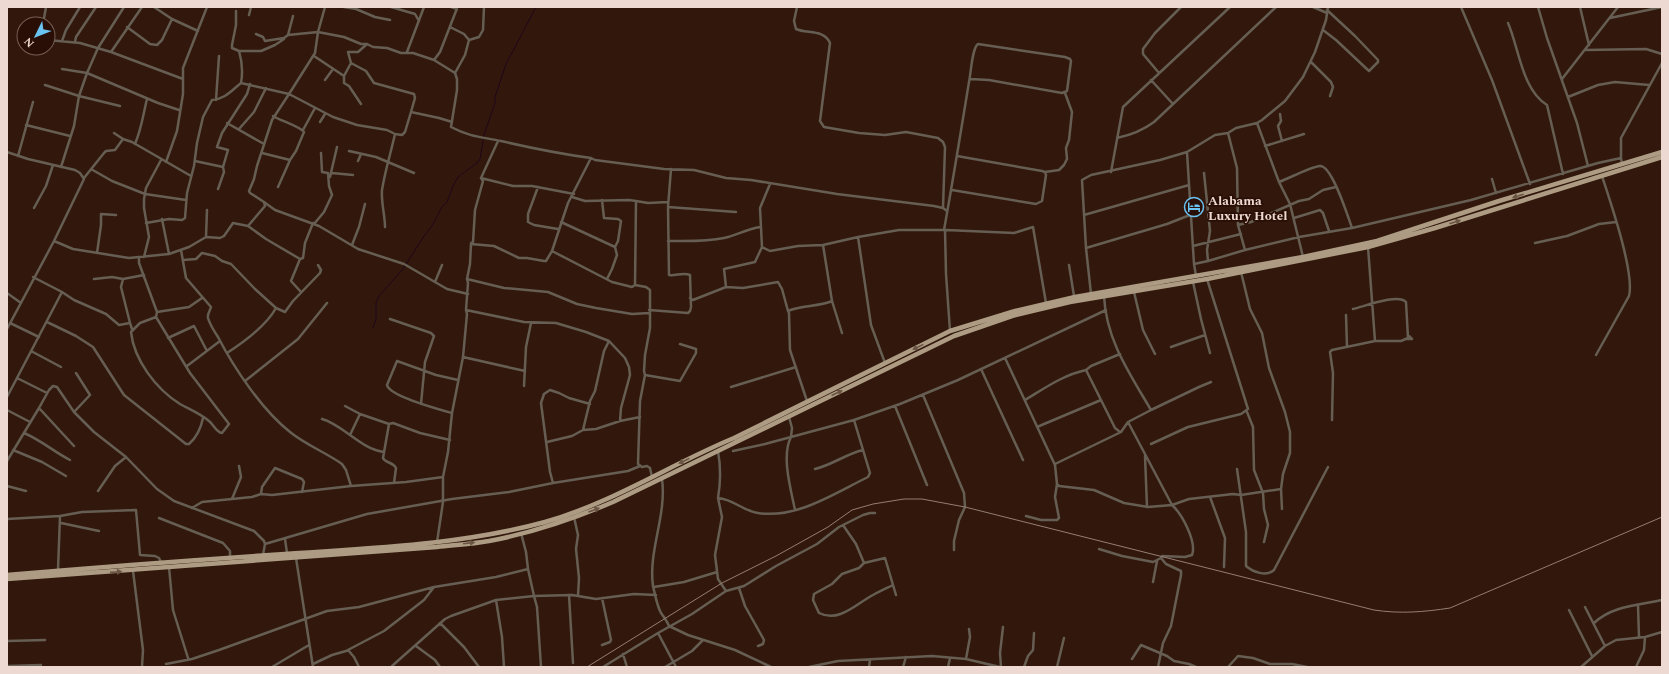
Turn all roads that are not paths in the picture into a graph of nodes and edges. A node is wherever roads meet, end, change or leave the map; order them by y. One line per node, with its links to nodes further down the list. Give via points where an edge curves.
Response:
1 (80, 7): 44 (street)
2 (96, 7): 45 (street)
3 (124, 7): 48 (street)
4 (142, 7): 34 (street)
5 (154, 7): 30 (street)
6 (207, 7): 36 (street)
7 (251, 7): 27 (street)
8 (325, 7): 38 (street)
9 (344, 7): 31 (street, via 356,8 375,17)
10 (391, 7): 32 (street, via 415,14)
11 (424, 7): 32 (street)
12 (451, 7): 24 (street)
13 (484, 7): 42 (street, via 483,30 479,37)
14 (797, 7): 172 (street, via 794,21 796,29 823,35 830,43 821,125 885,136 906,132 941,140 945,147)
15 (1181, 7): 64 (street, via 1143,49 1143,54)
16 (1230, 7): 64 (street)
17 (1276, 7): 85 (street)
18 (1313, 7): 25 (street)
19 (1461, 7): 153 (street, via 1492,80)
20 (1538, 7): 70 (street)
21 (1580, 7): 47 (street)
22 (1618, 7): 29 (street)
23 (1662, 7): 29 (street)
24 (457, 8): 35 (street)
25 (1328, 10): 37 (street); 37 (street, via 1360,40 1378,62 1369,71)
26 (236, 11): 50 (street, via 232,45 233,49)
27 (249, 15)
28 (293, 16): 40 (street)
29 (1610, 18): 47 (street)
30 (172, 19): 34 (street, via 157,45 150,44); 36 (street)
31 (390, 20)
32 (419, 21): 52 (street)
33 (1508, 23): 143 (street, via 1532,91 1547,105)
34 (127, 27): 51 (street)
35 (450, 27): 42 (street, via 464,34); 56 (street)
36 (198, 30): 66 (street, via 183,68)
37 (1323, 30): 58 (street)
38 (318, 32): 40 (street); 46 (street); 55 (street)
39 (256, 34): 41 (street, via 265,41)
40 (288, 35): 41 (street)
41 (284, 38): 50 (street, via 261,51)
42 (469, 40): 63 (street, via 465,55)
43 (56, 41): 44 (street)
44 (62, 41): 45 (street)
45 (75, 42): 48 (street)
46 (367, 44): 52 (street); 57 (street, via 358,52 348,52)
47 (1589, 45): 49 (street)
48 (98, 48): 51 (street); 62 (street)
49 (1585, 50): 53 (street, via 1646,49); 70 (street)
50 (239, 51): 71 (street)
51 (111, 52): 66 (street)
52 (407, 52): 56 (street)
53 (1662, 54)
54 (219, 56): 82 (street)
55 (314, 56): 61 (street); 77 (street)
56 (434, 60): 63 (street)
57 (351, 62): 65 (street); 89 (street, via 366,71 374,83 414,94)
58 (1311, 62): 79 (street, via 1331,82 1333,87); 96 (street, via 1285,101)
59 (1662, 63): 73 (street)
60 (62, 69): 62 (street)
61 (333, 69): 65 (street); 68 (street)
62 (87, 73): 78 (street); 81 (street)
63 (455, 73): 94 (street, via 457,90)
64 (1159, 73): 69 (street)
65 (344, 76): 84 (street, via 344,83)
66 (183, 79): 88 (street)
67 (970, 79): 76 (street); 76 (street, via 975,48 978,44 1070,59 1070,73); 121 (street)
68 (325, 80)
69 (1151, 80): 85 (street); 105 (street, via 1123,107)
70 (1562, 80): 80 (street)
71 (241, 83): 72 (street); 82 (street, via 225,97)
72 (250, 84): 75 (street); 95 (street, via 247,94)
73 (1649, 85): 80 (street, via 1615,82 1598,85); 124 (street, via 1621,138)
74 (45, 86): 78 (street)
75 (266, 88): 77 (street); 98 (street, via 254,112)
76 (1065, 93): 138 (street, via 1072,112 1066,148 1067,159 1059,170)
77 (289, 94): 87 (street); 92 (street)
78 (79, 96): 86 (street); 104 (street)
79 (1330, 96)
80 (1568, 97): 133 (street)
81 (147, 98): 88 (street); 109 (street)
82 (216, 100): 127 (street, via 212,100 204,117)
83 (33, 102): 97 (street)
84 (361, 104)
85 (1174, 104): 105 (street, via 1146,129)
86 (120, 106)
87 (315, 108): 90 (street); 99 (street)
88 (179, 110): 129 (street, via 177,130)
89 (411, 112): 94 (street); 102 (street, via 405,132 402,136)
90 (325, 114): 93 (street); 102 (street)
91 (1280, 114): 108 (street, via 1281,121 1278,126)
92 (273, 116): 99 (street); 110 (street)
93 (320, 122)
94 (452, 122): 107 (street, via 451,127 462,133)
95 (227, 123): 98 (street); 135 (street, via 216,147 228,150)
96 (1257, 123): 101 (street, via 1236,128); 111 (street)
97 (26, 125): 104 (street); 120 (street)
98 (239, 129): 110 (street)
99 (303, 130): 126 (street)
100 (114, 133): 106 (street)
101 (1228, 133): 115 (street, via 1208,138); 186 (street, via 1237,168)
102 (395, 134): 130 (street)
103 (1304, 134): 108 (street)
104 (70, 136): 134 (street)
105 (1117, 138): 139 (street)
106 (123, 140): 109 (street); 136 (street, via 114,150 106,151)
107 (498, 141): 123 (street); 148 (street)
108 (1282, 141): 111 (street)
109 (135, 144): 125 (street)
110 (264, 144): 117 (street)
111 (1265, 146): 151 (street)
112 (337, 147): 140 (street)
113 (348, 151): 119 (street)
114 (7, 152): 120 (street)
115 (1186, 152): 139 (street); 154 (street)
116 (1662, 152): 131 (main road)
117 (262, 153): 126 (street); 166 (street, via 249,191)
118 (321, 153): 147 (street, via 322,172 328,173)
119 (361, 154): 128 (street); 130 (street)
120 (18, 156): 132 (street)
121 (957, 156): 138 (street); 159 (street)
122 (1662, 157): 145 (main road)
123 (592, 158): 137 (street); 162 (street)
124 (1621, 158): 131 (street); 133 (street)
125 (161, 160): 129 (street); 161 (street, via 148,182)
126 (290, 160): 155 (street)
127 (195, 161): 135 (street); 146 (street)
128 (358, 161)
129 (166, 162): 146 (street)
130 (389, 162): 142 (street); 188 (street, via 382,190)
131 (1622, 164): 182 (main road, one-way to 182)
132 (53, 165): 134 (street); 171 (street, via 46,186)
133 (1588, 166): 143 (street)
134 (61, 167): 149 (street, via 75,170)
135 (223, 167): 158 (street, via 224,172)
136 (92, 169): 149 (street); 161 (street, via 112,181)
137 (671, 169): 152 (street, via 694,170 726,178); 167 (street)
138 (1045, 172): 159 (street, via 1042,201 1036,204)
139 (1111, 172): 177 (street, via 1091,175 1082,180)
140 (332, 173): 144 (street); 147 (street)
141 (1204, 173): 201 (street, via 1210,231)
142 (414, 174)
143 (1563, 174): 153 (street)
144 (353, 175)
145 (1602, 175): 183 (street); 191 (main road, one-way to 145)
146 (191, 176): 163 (street)
147 (330, 177): 185 (street, via 332,195 324,212)
148 (481, 178): 156 (street, via 513,186); 203 (street, via 483,181 475,210)
149 (84, 179): 199 (street)
150 (1492, 179): 160 (street)
151 (1279, 182): 157 (street, via 1322,166 1332,174); 169 (street)
152 (770, 184): 172 (street); 189 (street, via 760,208)
153 (1530, 184): 160 (street)
154 (1189, 185): 177 (street); 178 (street)
155 (278, 187)
156 (538, 187): 162 (street); 192 (street, via 528,214 528,222)
157 (1336, 187): 169 (street); 190 (street)
158 (218, 189)
159 (952, 190): 174 (street)
160 (1496, 193): 190 (street)
161 (145, 194): 163 (street); 184 (street)
162 (573, 196): 164 (street, via 585,201); 181 (street)
163 (186, 200): 180 (street, via 183,219)
164 (602, 200): 165 (street); 207 (street, via 602,216 620,219)
165 (636, 201): 167 (street); 239 (street)
166 (264, 202): 185 (street, via 275,210); 187 (street, via 265,206)
167 (668, 202): 170 (street)
168 (366, 204): 204 (street)
169 (1290, 204): 179 (street); 186 (street)
170 (668, 207): 175 (street); 200 (street)
171 (34, 208)
172 (943, 208): 174 (street)
173 (207, 210): 196 (street)
174 (947, 211): 193 (street)
175 (736, 212)
176 (116, 215): 214 (street, via 101,214)
177 (1084, 215): 210 (street)
178 (1190, 215): 210 (street); 223 (street)
179 (1294, 218): 194 (street, via 1320,210); 198 (street)
180 (162, 220): 184 (street); 215 (street)
181 (561, 222): 192 (street); 207 (street)
182 (1434, 222): 191 (main road); 217 (main road, via 1377,241)
183 (1616, 222): 202 (street, via 1599,224 1567,236); 289 (street, via 1627,266 1629,296)
184 (146, 223): 216 (street, via 149,237)
185 (314, 224): 204 (street); 219 (street, via 305,243 303,258)
186 (1238, 225): 195 (street)
187 (248, 226): 196 (street, via 233,223 222,237); 219 (street)
188 (385, 227)
189 (760, 227): 200 (street, via 703,241); 208 (street)
190 (1352, 228): 194 (street)
191 (1435, 228): 209 (main road)
192 (558, 229): 213 (street)
193 (945, 230): 197 (street, via 898,230); 254 (street, via 1014,233 1033,227); 272 (street)
194 (1329, 232): 198 (street)
195 (1241, 234): 201 (street); 212 (street)
196 (206, 237): 211 (street)
197 (858, 237): 205 (street); 292 (street, via 871,325)
198 (1299, 237): 212 (street); 217 (street)
199 (54, 241): 214 (street, via 73,249); 229 (street)
200 (668, 241): 250 (street, via 669,275 690,276)
201 (1208, 242): 206 (street); 221 (street)
202 (1535, 243)
203 (471, 244): 213 (street, via 494,246 519,258 544,261); 233 (street)
204 (352, 245): 237 (street, via 404,264)
205 (823, 245): 208 (street, via 770,251); 251 (street)
206 (1193, 246)
207 (615, 247): 234 (street, via 616,255)
208 (762, 247): 240 (street, via 755,262 724,269)
209 (1368, 247): 226 (main road); 255 (street)
210 (1086, 248): 246 (street)
211 (181, 250): 215 (street); 220 (street)
212 (1245, 250): 221 (street)
213 (552, 251): 234 (street)
214 (97, 253): 218 (street)
215 (169, 254): 216 (street)
216 (144, 257): 218 (street)
217 (1303, 257): 228 (main road)
218 (139, 258): 227 (street)
219 (300, 259): 242 (street, via 291,281)
220 (182, 260): 249 (street, via 186,278); 256 (street, via 196,259 202,253 231,264)
221 (1208, 261): 223 (street)
222 (442, 264): 237 (street)
223 (1194, 264): 228 (street)
224 (318, 265): 242 (street, via 320,273)
225 (1069, 265): 248 (street)
226 (1241, 271): 235 (main road); 372 (street, via 1250,309 1262,333 1269,368 1290,432 1290,453)
227 (144, 275): 232 (street); 262 (street)
228 (1196, 276): 246 (main road)
229 (33, 277): 241 (street); 252 (street)
230 (94, 279): 231 (street)
231 (118, 279): 232 (street); 238 (street)
232 (123, 279): 238 (street)
233 (467, 279): 245 (street); 260 (street, via 504,288 548,292 577,304 596,308 632,314)
234 (607, 279): 239 (street, via 632,287)
235 (1207, 279): 236 (main road); 323 (street, via 1247,403)
236 (1193, 281): 243 (main road); 274 (street)
237 (435, 282): 245 (street, via 452,291)
238 (121, 283): 268 (street)
239 (635, 285): 260 (street, via 650,290)
240 (726, 288): 250 (street, via 693,300); 261 (street, via 778,282)
241 (62, 292): 266 (street); 268 (street, via 106,314 119,325)
242 (301, 292): 256 (street, via 285,312)
243 (1134, 292): 247 (main road); 288 (street, via 1143,330)
244 (7, 293): 252 (street)
245 (468, 294): 258 (street)
246 (1092, 294): 248 (main road)
247 (1104, 296): 259 (street); 311 (main road, one-way to 247, via 959,334 1012,316)
248 (1075, 297): 254 (main road)
249 (202, 298): 262 (street, via 189,308); 277 (street, via 211,306 209,320)
250 (690, 298): 260 (street, via 691,308 688,313)
251 (832, 301): 261 (street); 273 (street)
252 (21, 303): 267 (street)
253 (327, 303): 304 (street, via 298,339)
254 (1046, 303): 272 (main road)
255 (1374, 303): 257 (street); 279 (street); 279 (street, via 1404,300 1407,309 1408,338 1387,342)
256 (276, 308): 285 (street, via 268,320)
257 (1353, 309)
258 (466, 310): 269 (street); 290 (street)
259 (1106, 310): 287 (street, via 1111,335); 291 (street)
260 (649, 311): 301 (street)
261 (788, 311): 295 (street, via 790,350)
262 (157, 312): 264 (street)
263 (1346, 315): 282 (street)
264 (156, 317): 271 (street); 276 (street)
265 (390, 319): 298 (street, via 434,336 425,362)
266 (47, 322): 275 (street); 328 (street, via 93,347 124,395 186,444 196,436)
267 (10, 323): 270 (street); 275 (street)
268 (130, 323): 271 (street)
269 (531, 323): 278 (street, via 556,323); 299 (street)
270 (7, 329)
271 (132, 329): 328 (street, via 132,339 138,356 156,382 168,395)
272 (950, 331): 292 (main road, one-way to 292)
273 (842, 333)
274 (1205, 335): 281 (street); 286 (street)
275 (39, 337): 283 (street)
276 (168, 338): 284 (street, via 194,326); 293 (street)
277 (220, 341): 284 (street); 285 (street)
278 (609, 341): 316 (street); 332 (street, via 625,358 630,374)
279 (1375, 341): 282 (street)
280 (680, 344): 301 (street, via 696,349 696,353 680,381)
281 (1172, 347)
282 (1347, 347): 331 (street, via 1332,350 1330,354 1333,373)
283 (31, 351): 294 (street); 302 (street)
284 (207, 351): 293 (street)
285 (226, 353): 304 (street)
286 (1210, 353)
287 (1120, 354): 297 (street); 321 (street)
288 (1155, 354)
289 (1596, 355)
290 (463, 357): 299 (street); 303 (street)
291 (1005, 358): 296 (street); 312 (street)
292 (885, 363): 311 (main road)
293 (187, 366): 328 (street, via 196,383 229,424 226,430 220,433)
294 (61, 367)
295 (796, 367): 307 (street); 314 (street)
296 (981, 369): 309 (street); 354 (street)
297 (1086, 370): 312 (street, via 1059,380); 313 (street)
298 (425, 371): 303 (street); 315 (street); 315 (street, via 397,361 387,385 390,390)
299 (525, 371): 306 (street)
300 (76, 373): 322 (street, via 90,395)
301 (645, 375): 326 (street)
302 (17, 378): 308 (street); 310 (street)
303 (458, 380): 324 (street)
304 (245, 381): 371 (street, via 288,431 342,464)
305 (1211, 382): 321 (street)
306 (524, 386)
307 (731, 387)
308 (47, 393): 319 (street); 322 (street, via 51,387 57,387)
309 (923, 395): 318 (street); 405 (street, via 964,493 965,507 959,520)
310 (7, 397)
311 (820, 398): 314 (main road); 327 (main road)
312 (1026, 400): 336 (street)
313 (1101, 400): 336 (street); 338 (street, via 1115,428)
314 (807, 401): 364 (main road, one-way to 364)
315 (421, 404): 324 (street)
316 (590, 404): 337 (street); 343 (street, via 550,390 546,391 541,403)
317 (345, 406): 325 (street)
318 (895, 406): 330 (street); 369 (street)
319 (39, 408): 333 (street); 345 (street)
320 (7, 410): 333 (street)
321 (1151, 410): 334 (street)
322 (74, 412): 352 (street, via 94,432)
323 (1247, 412): 344 (street, via 1188,427); 376 (street, via 1253,427 1254,470)
324 (452, 413): 342 (street)
325 (360, 414): 335 (street); 340 (street)
326 (640, 416): 332 (street); 358 (street)
327 (789, 416): 341 (street); 347 (main road)
328 (203, 418)
329 (322, 419): 340 (street)
330 (854, 420): 341 (street); 348 (street)
331 (1332, 420)
332 (620, 421): 337 (street, via 596,429)
333 (30, 422): 339 (street)
334 (1128, 422): 338 (street); 351 (street)
335 (389, 424): 342 (street); 350 (street)
336 (1037, 427): 356 (street)
337 (583, 430): 343 (street, via 572,436)
338 (1121, 432): 356 (street)
339 (24, 433): 346 (street); 353 (street, via 37,438)
340 (350, 435): 350 (street)
341 (791, 437): 349 (street); 387 (street, via 787,448 787,461)
342 (450, 440): 363 (street)
343 (547, 442): 367 (street)
344 (1151, 444)
345 (74, 446)
346 (13, 450): 355 (street); 362 (street)
347 (718, 450): 365 (main road); 380 (street, via 721,469)
348 (863, 450): 360 (street); 387 (street, via 870,473 868,477 827,498)
349 (733, 451)
350 (384, 452): 366 (street, via 383,460 396,468)
351 (1145, 454): 383 (street); 384 (street)
352 (126, 457): 373 (street, via 108,475); 385 (street, via 162,493)
353 (70, 460)
354 (1023, 460)
355 (7, 461)
356 (1055, 465): 368 (street)
357 (238, 466): 381 (street, via 241,477)
358 (640, 466): 364 (street, via 650,468); 367 (street, via 628,471)
359 (1328, 467): 378 (street, via 1270,574 1246,566 1247,540)
360 (815, 469)
361 (1237, 469): 378 (street)
362 (66, 476)
363 (443, 477): 366 (street); 382 (street)
364 (652, 477): 398 (main road, via 548,521)
365 (662, 479): 391 (main road, one-way to 365); 428 (street)
366 (394, 483): 371 (street)
367 (553, 483): 382 (street)
368 (1057, 484): 384 (street, via 1094,490 1124,503); 390 (street, via 1055,497 1058,519 1050,521)
369 (927, 485)
370 (7, 486): 374 (street)
371 (351, 486): 375 (street)
372 (1281, 489): 376 (street); 386 (street)
373 (98, 490)
374 (26, 491)
375 (302, 492): 377 (street); 377 (street, via 302,479 275,468 262,487)
376 (1263, 493): 378 (street); 401 (street, via 1268,525)
377 (261, 494): 381 (street)
378 (1241, 495): 379 (street)
379 (1210, 497): 383 (street, via 1189,499); 418 (street, via 1225,538)
380 (718, 498): 387 (street, via 726,499 744,510 769,515); 422 (street, via 722,517 714,555)
381 (232, 499): 385 (street, via 202,502)
382 (443, 502): 399 (street, via 367,514); 402 (street)
383 (1172, 505): 384 (street); 411 (street, via 1178,510 1190,534 1193,552 1192,555 1185,557)
384 (1146, 507)
385 (192, 508): 403 (street, via 254,531)
386 (1282, 509)
387 (795, 510)
388 (875, 513): 395 (street, via 864,514)
389 (60, 516): 393 (street); 394 (street); 407 (street, via 82,512 136,510)
390 (1026, 516)
391 (574, 517): 397 (main road); 435 (street, via 578,535)
392 (159, 518): 409 (street, via 223,543 230,551)
393 (7, 519)
394 (61, 523): 396 (street); 420 (street)
395 (843, 525): 415 (street, via 856,544); 429 (street, via 816,544)
396 (98, 530)
397 (521, 533): 400 (main road); 419 (street)
398 (488, 535): 400 (main road); 402 (main road)
399 (285, 539): 403 (street); 406 (street)
400 (490, 540): 410 (main road, one-way to 400, via 437,547)
401 (1264, 542)
402 (437, 543): 406 (main road)
403 (265, 544): 408 (street)
404 (1099, 549): 413 (street, via 1122,556)
405 (954, 550)
406 (288, 553): 408 (main road)
407 (140, 555): 414 (street, via 155,556); 416 (street)
408 (263, 555): 409 (main road)
409 (230, 557): 412 (main road)
410 (296, 558): 412 (main road); 442 (street)
411 (1161, 558): 413 (street); 464 (street, via 1166,564 1181,571 1181,575 1171,626)
412 (215, 561): 414 (main road); 417 (main road)
413 (1157, 561): 425 (street)
414 (161, 563): 416 (main road)
415 (864, 563): 426 (street, via 884,557); 426 (street, via 842,574 832,584 814,594 813,600 819,613 825,616 842,614)
416 (139, 564): 420 (main road)
417 (169, 567): 421 (main road); 468 (street, via 173,610)
418 (1224, 567)
419 (528, 568): 427 (street, via 496,577); 434 (street)
420 (58, 570): 423 (main road)
421 (133, 571): 424 (main road, one-way to 421); 479 (street, via 143,650)
422 (717, 572): 428 (street, via 690,581); 430 (street, via 718,579)
423 (7, 574)
424 (7, 579)
425 (1153, 582)
426 (893, 585): 433 (street)
427 (434, 587): 442 (street, via 363,606 327,611); 462 (street, via 424,600 392,626)
428 (654, 587): 432 (street)
429 (738, 588): 430 (street); 460 (street, via 764,640 763,644)
430 (726, 591): 445 (street)
431 (569, 595): 434 (street); 435 (street); 474 (street)
432 (656, 595): 436 (street, via 634,594); 445 (street, via 660,612)
433 (896, 595)
434 (534, 596): 437 (street); 486 (street, via 537,607)
435 (578, 597): 436 (street)
436 (602, 598): 459 (street, via 611,640)
437 (496, 600): 443 (street, via 451,616); 485 (street)
438 (1662, 600): 439 (street)
439 (1638, 605): 444 (street, via 1612,610); 451 (street)
440 (1584, 607): 444 (street)
441 (1569, 610): 465 (street)
442 (306, 619): 457 (street); 468 (street)
443 (440, 623): 458 (street); 484 (street, via 464,647)
444 (1594, 623): 461 (street)
445 (669, 626): 449 (street); 455 (street)
446 (1003, 627): 496 (street)
447 (969, 629): 469 (street)
448 (1662, 632): 452 (street)
449 (658, 633): 463 (street); 472 (street)
450 (1034, 633): 497 (street, via 1032,650)
451 (1639, 637): 452 (street); 461 (street, via 1616,640)
452 (1645, 637): 504 (street, via 1644,650)
453 (1064, 638): 498 (street)
454 (45, 640): 456 (street)
455 (703, 640): 472 (street, via 692,651); 491 (street, via 735,650)
456 (7, 641)
457 (309, 645): 477 (street); 480 (street)
458 (416, 646): 482 (street); 483 (street)
459 (602, 646)
460 (758, 646)
461 (1605, 646): 465 (street)
462 (348, 650): 477 (street); 481 (street)
463 (623, 654): 487 (street); 488 (street)
464 (1161, 654): 470 (street, via 1140,644); 499 (street); 500 (street, via 1174,661)
465 (1592, 656): 503 (street)
466 (906, 657): 467 (street); 471 (street); 494 (street)
467 (950, 658): 469 (street); 495 (street)
468 (188, 659): 473 (street)
469 (966, 659): 478 (street)
470 (1132, 659)
471 (870, 660): 492 (street, via 838,661); 493 (street)
472 (673, 662): 489 (street); 490 (street)
473 (166, 664)
474 (573, 664)
475 (41, 665): 476 (street)
476 (7, 666)
477 (313, 666)
478 (987, 666): 496 (street)
479 (142, 667)
480 (272, 667)
481 (359, 667)
482 (392, 667)
483 (440, 667)
484 (479, 667)
485 (504, 667)
486 (540, 667)
487 (603, 667)
488 (627, 667)
489 (665, 667)
490 (676, 667)
491 (770, 667)
492 (809, 667)
493 (869, 667)
494 (903, 667)
495 (948, 667)
496 (1001, 667)
497 (1024, 667)
498 (1057, 667)
499 (1158, 667)
500 (1196, 667)
501 (1228, 667): 502 (street, via 1238,656 1270,664)
502 (1307, 667)
503 (1581, 667)
504 (1636, 667)

